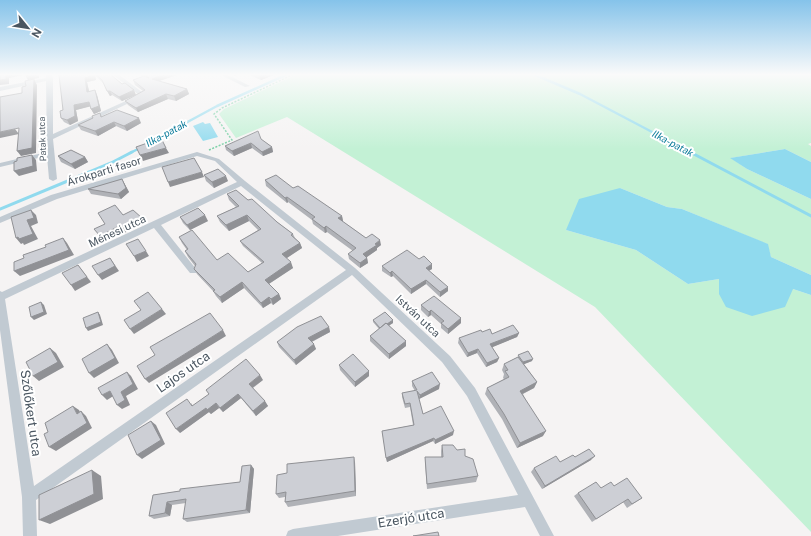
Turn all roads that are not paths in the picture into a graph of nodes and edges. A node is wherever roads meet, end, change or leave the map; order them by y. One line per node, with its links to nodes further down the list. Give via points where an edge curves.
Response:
1 (49, 99): 3 (street, Patak utca)
2 (133, 99): 3 (street)
3 (50, 138): 4 (street, Patak utca)
4 (50, 153): 6 (street); 7 (street, Patak utca)
5 (217, 160): 8 (street, István utca); 9 (street, Árokparti fasor, via 197,154 54,197)
6 (0, 165)
7 (53, 179)
8 (242, 183): 10 (street, Ménesi utca); 11 (street, István utca)
9 (0, 220)
10 (156, 224): 12 (street); 13 (street, Ménesi utca)
11 (352, 270): 14 (street, Lajos utca); 15 (street, István utca, via 446,359 471,392)
12 (193, 271)
13 (0, 296): 14 (street, Szőlőkert utca)
14 (29, 497): 16 (street, Szőlőkert utca)
15 (528, 500): 17 (street, Ezerjó utca); 18 (street, István utca)
16 (30, 536)
17 (293, 536)
18 (547, 536)

